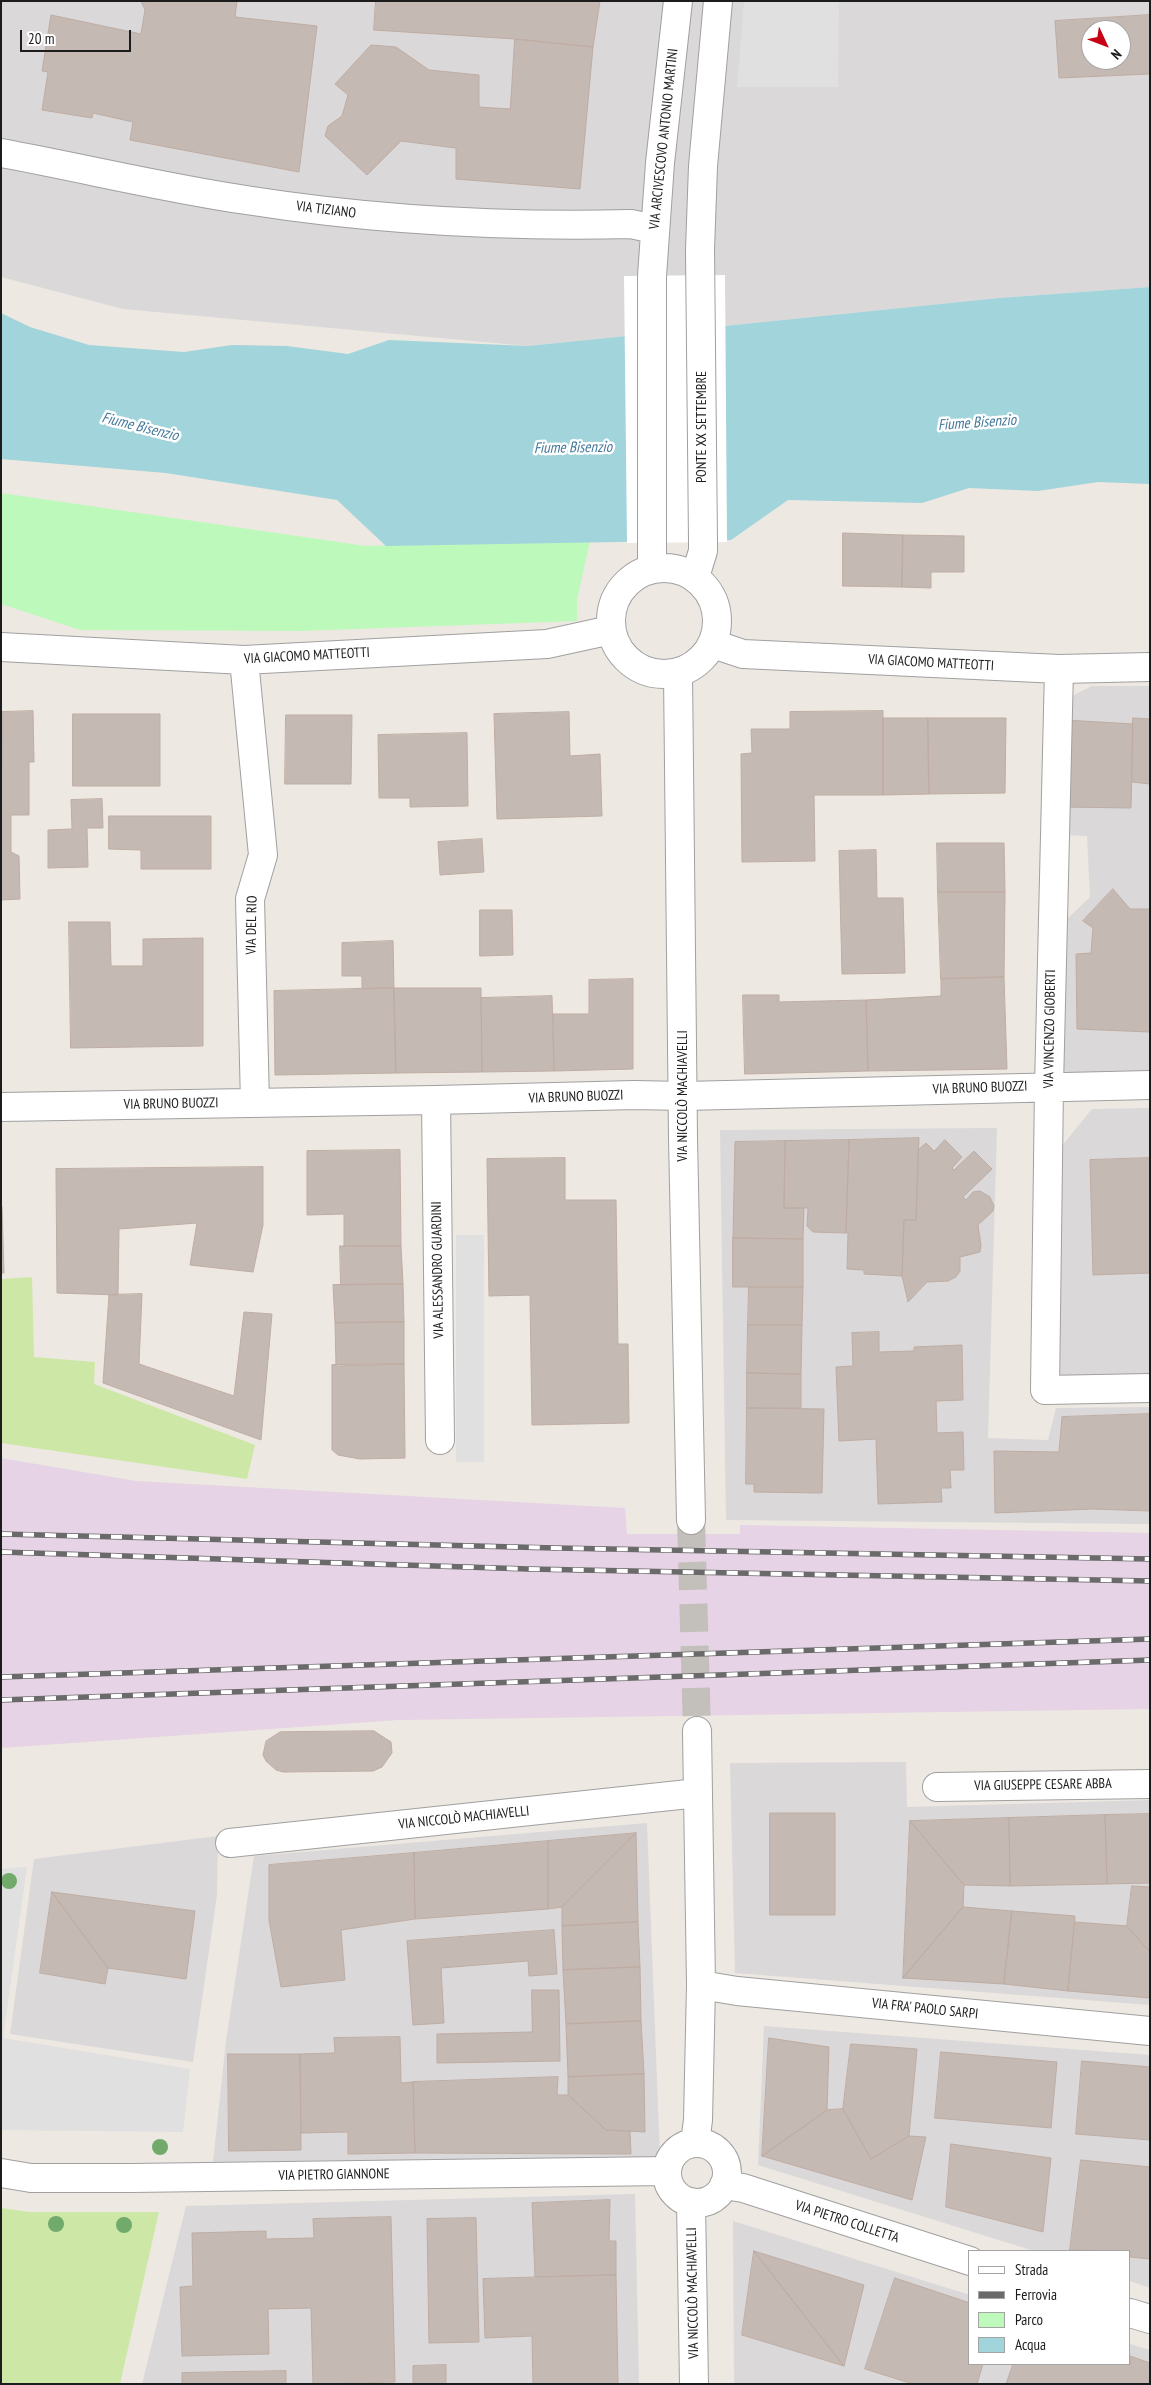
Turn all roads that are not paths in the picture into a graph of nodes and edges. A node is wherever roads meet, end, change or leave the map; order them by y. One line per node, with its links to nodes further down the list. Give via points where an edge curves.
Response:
1 (678, 1): 4 (street, VIA ARCIVESCOVO ANTONIO MARTINI)
2 (718, 1): 6 (street, PONTE XX SETTEMBRE, via 703,166 700,250 703,551)
3 (1, 153): 4 (street, VIA TIZIANO, via 246,200 359,214 467,222 631,224)
4 (654, 229): 5 (street, VIA ARCIVESCOVO ANTONIO MARTINI)
5 (652, 556): 6 (street, via 667,567); 7 (street, via 624,584 616,598)
6 (695, 577): 8 (street, via 706,587 718,614)
7 (611, 630): 10 (street, VIA GIACOMO MATTEOTTI, via 546,644); 13 (street, via 617,647 628,661 643,671 660,675)
8 (713, 644): 12 (street, VIA GIACOMO MATTEOTTI, via 743,654); 13 (street, via 699,662)
9 (1, 647): 10 (street, VIA GIACOMO MATTEOTTI)
10 (244, 660): 18 (street, VIA DEL RIO, via 263,855 250,899)
11 (1150, 667): 12 (street, VIA GIACOMO MATTEOTTI)
12 (1059, 669): 15 (street, VIA VINCENZO GIOBERTI)
13 (678, 673): 16 (street, VIA NICCOLÒ MACHIAVELLI)
14 (1150, 1085): 15 (street, VIA BRUNO BUOZZI)
15 (1049, 1086): 16 (street, VIA BRUNO BUOZZI); 20 (street, VIA VINCENZO GIOBERTI, via 1045,1390)
16 (684, 1096): 17 (street, VIA BRUNO BUOZZI); 22 (street, VIA NICCOLÒ MACHIAVELLI)
17 (436, 1100): 18 (street, VIA BRUNO BUOZZI); 21 (street, VIA ALESSANDRO GUARDINI)
18 (255, 1103): 19 (street, VIA BRUNO BUOZZI)
19 (1, 1107)
20 (1150, 1388)
21 (440, 1440)
22 (691, 1520)
23 (697, 1731): 26 (street)
24 (1150, 1784): 25 (street, VIA GIUSEPPE CESARE ABBA)
25 (937, 1787)
26 (698, 1793): 27 (street, VIA NICCOLÒ MACHIAVELLI); 28 (street)
27 (230, 1843)
28 (701, 1985): 29 (street, VIA FRA' PAOLO SARPI); 30 (street)
29 (1150, 2031)
30 (695, 2143): 31 (street, via 678,2150); 33 (street, via 706,2144 722,2156 726,2175)
31 (668, 2171): 32 (street, VIA PIETRO GIANNONE, via 131,2178 31,2178); 34 (street, via 675,2193)
32 (1, 2173)
33 (724, 2185): 34 (street, via 710,2200); 35 (street, VIA PIETRO COLLETTA, via 743,2188)
34 (691, 2202): 38 (street, VIA NICCOLÒ MACHIAVELLI)
35 (968, 2260)
36 (1131, 2312): 37 (street)
37 (1150, 2319)
38 (694, 2384)

